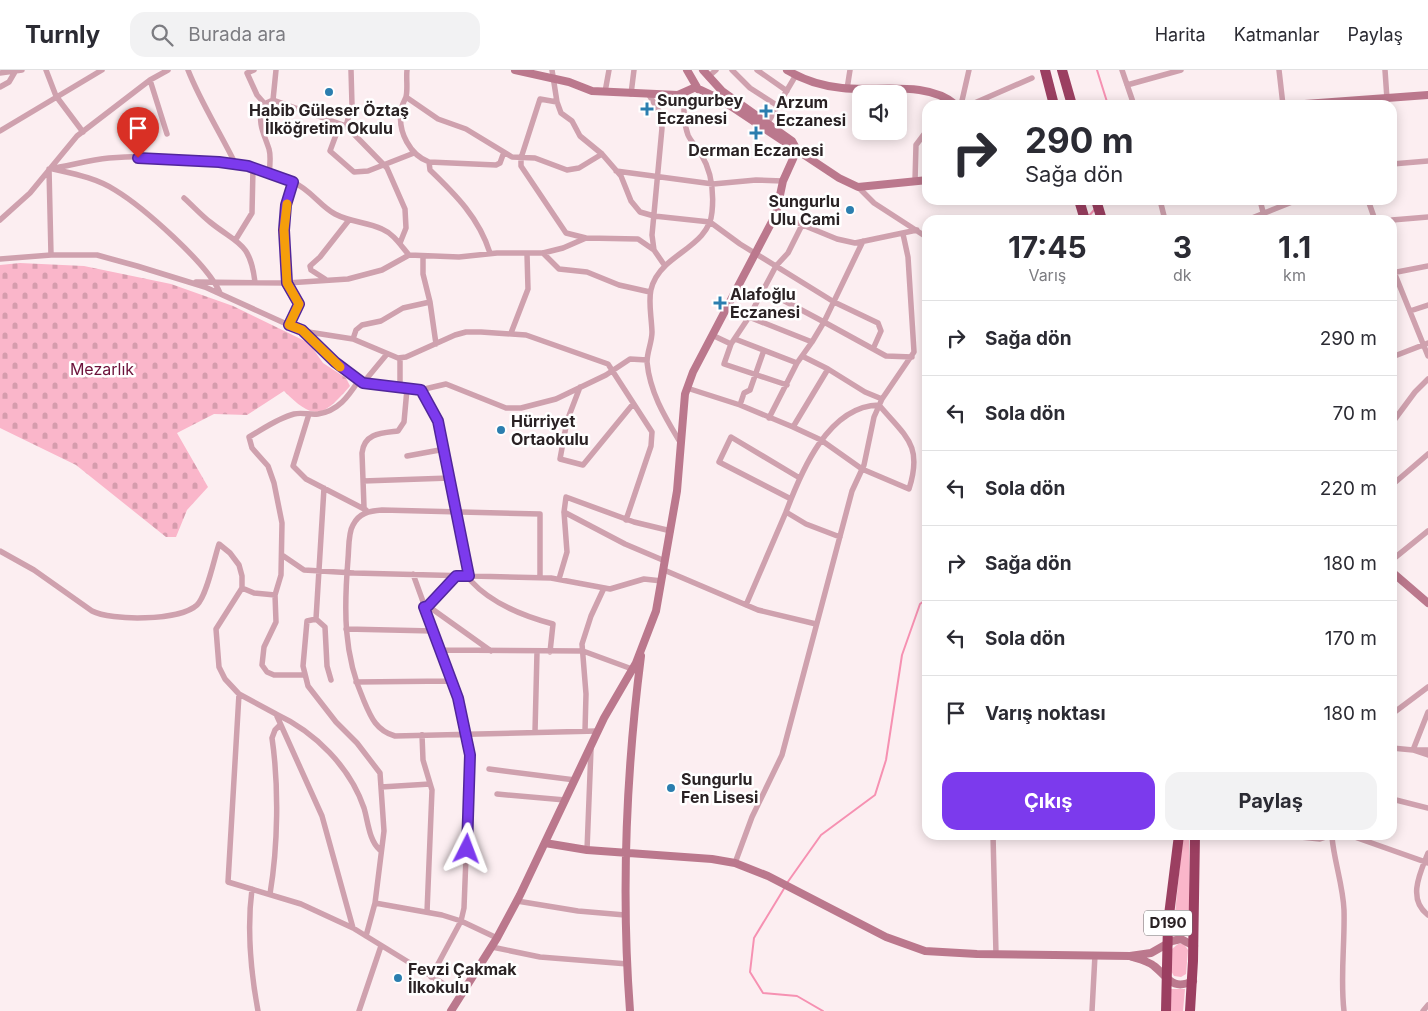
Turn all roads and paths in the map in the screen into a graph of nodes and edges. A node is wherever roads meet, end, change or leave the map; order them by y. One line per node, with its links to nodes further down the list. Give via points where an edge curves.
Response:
1 (17, 70): 2 (street); 29 (street); 36 (street, via 9,82)
2 (22, 70)
3 (46, 70): 45 (street)
4 (102, 70): 45 (street)
5 (168, 70): 34 (street)
6 (188, 70): 75 (street)
7 (254, 70): 58 (street, via 247,73)
8 (276, 70): 48 (street)
9 (350, 70): 61 (street, via 352,105)
10 (407, 70): 46 (street)
11 (515, 70): 33 (street)
12 (552, 70): 33 (street)
13 (609, 70): 40 (street)
14 (634, 70): 42 (street)
15 (716, 70): 31 (street)
16 (732, 70): 59 (street, via 750,88)
17 (757, 70): 39 (street)
18 (787, 70): 30 (street)
19 (850, 70): 38 (street)
20 (969, 70): 50 (street)
21 (1045, 70): 52 (highway)
22 (1062, 70): 53 (highway)
23 (1122, 70): 35 (street)
24 (1181, 70): 28 (street)
25 (1279, 70): 55 (street)
26 (1385, 70): 47 (street)
27 (690, 72): 37 (street)
28 (1169, 72): 35 (street)
29 (0, 73)
30 (796, 75): 38 (street); 39 (street)
31 (707, 76): 37 (street, via 706,87); 60 (street)
32 (1032, 78): 51 (street)
33 (555, 79): 40 (street, via 592,92); 57 (street)
34 (150, 80): 63 (street); 64 (street)
35 (1127, 85): 54 (street)
36 (0, 86)
37 (699, 88): 41 (street); 66 (street)
38 (848, 89): 49 (street, via 922,92)
39 (787, 91): 59 (street)
40 (605, 92): 42 (street)
41 (684, 93): 43 (street); 86 (street, via 688,135 702,155)
42 (631, 94): 43 (street)
43 (649, 95): 81 (street, via 659,111 662,128)
44 (1428, 95): 47 (street)
45 (56, 96): 62 (street); 63 (street)
46 (406, 97): 68 (street, via 400,112 401,126); 69 (street, via 438,119 466,129)
47 (1387, 99): 56 (street)
48 (273, 100): 58 (street); 61 (street)
49 (949, 100)
50 (963, 100)
51 (981, 100)
52 (1053, 100)
53 (1071, 100)
54 (1132, 100)
55 (1283, 100)
56 (1377, 100)
57 (557, 102): 70 (street, via 580,136); 71 (street, via 540,99)
58 (264, 103): 80 (street, via 261,132 269,150)
59 (778, 106): 60 (street)
60 (767, 124): 67 (street, via 792,141)
61 (343, 125): 76 (street); 76 (street, via 330,151 354,172)
62 (0, 131)
63 (83, 132): 77 (street)
64 (167, 134)
65 (922, 134): 84 (street, via 914,150)
66 (789, 147): 67 (street); 82 (street)
67 (798, 150): 82 (street); 87 (street)
68 (414, 152): 73 (street); 76 (street)
69 (504, 152): 71 (street); 73 (street, via 496,165)
70 (602, 154): 71 (street, via 579,168 567,170 535,158); 79 (street)
71 (521, 158): 102 (street, via 523,170 566,233)
72 (1428, 161): 74 (street)
73 (429, 162): 107 (street, via 430,170 469,209 486,238)
74 (1397, 164)
75 (236, 165): 77 (street, via 109,158); 78 (street)
76 (384, 165): 105 (street, via 405,209 406,228)
77 (49, 168): 94 (street, via 30,193); 111 (street); 121 (street, via 85,176 114,189 170,234)
78 (253, 168): 80 (street); 103 (street, via 252,214)
79 (616, 171): 81 (street); 92 (street, via 640,212)
80 (270, 174): 85 (street)
81 (658, 177): 86 (street); 92 (street)
82 (784, 178): 86 (street); 90 (street)
83 (922, 180): 84 (street)
84 (915, 181): 87 (street)
85 (293, 182): 95 (street, via 312,193 333,213); 124 (street, via 286,205 284,230)
86 (713, 184): 97 (street)
87 (858, 187): 99 (street, via 874,203)
88 (184, 198): 103 (street, via 211,223)
89 (1288, 205): 91 (street)
90 (776, 214): 98 (street); 109 (street)
91 (1270, 215)
92 (654, 216): 97 (street); 106 (street)
93 (1428, 217): 96 (street)
94 (0, 220)
95 (349, 220): 105 (street, via 382,229); 119 (street, via 310,266)
96 (1397, 220)
97 (710, 222): 109 (street); 115 (street, via 707,231)
98 (803, 223): 104 (street, via 837,239); 116 (street, via 788,253)
99 (917, 230): 100 (street); 101 (street)
100 (903, 234): 104 (street); 150 (street, via 913,317 915,346)
101 (922, 234)
102 (586, 238): 106 (street, via 638,238); 108 (street)
103 (236, 239): 122 (street, via 250,256)
104 (863, 242): 129 (street)
105 (400, 244): 112 (street)
106 (654, 250): 115 (street)
107 (490, 253): 110 (street); 113 (street, via 459,257)
108 (543, 253): 110 (street); 126 (street, via 559,269 587,272 619,285)
109 (757, 253): 116 (street); 137 (street)
110 (527, 254): 136 (street, via 528,289)
111 (51, 255): 114 (street); 123 (street, via 97,255)
112 (409, 255): 113 (street); 119 (street, via 382,270 348,279)
113 (422, 256): 128 (street, via 424,285)
114 (0, 259)
115 (665, 266): 126 (street)
116 (776, 266): 125 (street); 129 (street)
117 (1428, 266): 118 (street)
118 (1397, 270)
119 (325, 279): 124 (street)
120 (1397, 280): 131 (street)
121 (215, 282): 122 (street); 123 (street); 127 (street)
122 (255, 282): 124 (street)
123 (191, 283): 127 (street)
124 (287, 283): 134 (street, via 299,304)
125 (764, 290): 132 (street); 133 (street)
126 (650, 292): 152 (street, via 648,309 652,333)
127 (220, 294): 134 (street)
128 (430, 302): 139 (street, via 403,308 381,321 362,325); 141 (street)
129 (834, 302): 133 (street); 144 (street, via 880,325 881,331)
130 (1428, 304): 131 (street)
131 (1410, 311): 143 (street)
132 (749, 317): 138 (street); 140 (street)
133 (824, 322): 140 (street); 144 (street)
134 (289, 325): 135 (street)
135 (302, 330): 139 (street); 158 (street)
136 (511, 333): 141 (street, via 466,332); 155 (street, via 603,361)
137 (712, 335): 142 (street); 162 (street)
138 (735, 338): 142 (street); 145 (street)
139 (353, 339): 146 (street)
140 (812, 342): 148 (street)
141 (436, 344): 151 (street)
142 (731, 344): 156 (street, via 724,364)
143 (1426, 344): 147 (street); 149 (street)
144 (873, 349): 150 (street, via 889,357)
145 (764, 350): 153 (street); 156 (street)
146 (387, 354): 151 (street); 158 (street)
147 (1397, 355)
148 (802, 356): 153 (street); 154 (street)
149 (1428, 356)
150 (912, 357): 165 (street)
151 (400, 358): 161 (street)
152 (647, 360): 155 (street, via 630,359); 173 (street, via 651,387)
153 (797, 363): 159 (street)
154 (828, 369): 165 (street); 171 (street)
155 (611, 371): 160 (street); 166 (street)
156 (756, 374): 159 (street); 167 (street)
157 (1428, 379): 169 (street)
158 (361, 382): 161 (street); 168 (street, via 342,404 318,414)
159 (786, 385): 170 (street)
160 (580, 387): 164 (street, via 556,399 521,408 506,408 446,384); 166 (street, via 567,421 560,459 583,465)
161 (400, 388): 163 (street)
162 (687, 388): 167 (street); 173 (street)
163 (407, 390): 164 (street); 180 (street, via 404,422 398,430 373,435 364,444)
164 (421, 390): 174 (street, via 438,421)
165 (880, 402): 172 (street, via 859,409 833,426); 177 (street); 177 (street, via 913,447 914,463 909,489)
166 (633, 404): 188 (street, via 652,432 651,446)
167 (740, 405): 170 (street)
168 (309, 414): 182 (street, via 293,466 306,479); 193 (street, via 280,419 249,437 252,448 268,466 274,483 282,523)
169 (1397, 416)
170 (769, 418): 171 (street)
171 (793, 427): 172 (street)
172 (821, 440): 177 (street); 178 (street)
173 (680, 442): 189 (street, via 680,466)
174 (445, 449): 176 (street); 179 (street)
175 (1428, 454): 181 (street)
176 (407, 456)
177 (862, 469): 191 (street, via 852,491)
178 (798, 477): 183 (street); 183 (street, via 731,437 719,462)
179 (450, 478): 180 (street); 185 (street)
180 (363, 481): 184 (street)
181 (1397, 481)
182 (324, 488): 184 (street); 197 (street)
183 (791, 498): 187 (street)
184 (366, 510): 185 (street); 198 (street, via 351,528)
185 (457, 510): 201 (street); 203 (street, via 540,514)
186 (564, 512): 188 (street, via 566,497); 195 (street, via 625,544); 204 (street, via 567,552)
187 (786, 512): 191 (street); 210 (street)
188 (626, 520): 189 (street)
189 (670, 531): 195 (street)
190 (1428, 531): 194 (street)
191 (840, 537): 213 (street)
192 (0, 551): 206 (street, via 101,616 185,613 200,600 219,544 239,565)
193 (282, 556): 197 (street, via 304,570); 208 (street)
194 (1397, 556)
195 (665, 560): 196 (street)
196 (664, 570): 205 (street); 210 (street)
197 (318, 571): 198 (street); 212 (street)
198 (347, 573): 199 (street); 214 (street)
199 (413, 574): 200 (street); 211 (street)
200 (456, 576): 201 (street); 211 (street)
201 (469, 576): 203 (street); 221 (street, via 472,583 524,616 553,624)
202 (1397, 576): 209 (street)
203 (540, 577): 204 (street)
204 (559, 579): 207 (street)
205 (662, 581): 207 (street, via 644,579 625,586); 216 (street, via 656,611)
206 (242, 588): 208 (street, via 259,595); 228 (street, via 215,633 219,667 225,680)
207 (604, 588): 218 (street, via 584,633)
208 (275, 595): 223 (street, via 276,622 264,648 262,664 267,672 274,675)
209 (1428, 603)
210 (746, 605): 213 (street)
211 (426, 606): 215 (street); 219 (street)
212 (316, 619): 223 (street, via 307,621 305,627); 224 (street, via 325,627)
213 (816, 624): 261 (street, via 782,755 752,817)
214 (346, 629): 215 (street); 226 (street)
215 (433, 631): 217 (street)
216 (643, 645): 222 (street); 259 (street)
217 (440, 650): 219 (street); 225 (street)
218 (583, 651): 221 (street); 222 (street); 233 (street)
219 (491, 652): 220 (street)
220 (537, 652): 221 (street); 235 (street)
221 (550, 652)
222 (632, 669): 234 (street)
223 (305, 676): 246 (street, via 314,695 380,773)
224 (331, 680)
225 (452, 680): 226 (street); 236 (street)
226 (356, 682): 237 (street, via 371,718 381,729 395,736)
227 (1428, 687): 229 (street)
228 (239, 694): 231 (street); 263 (street, via 228,882)
229 (1397, 710)
230 (1428, 712): 240 (street)
231 (276, 714): 232 (street); 257 (street, via 304,731 344,770 356,789 372,839)
232 (280, 725): 264 (street, via 272,738 276,836); 271 (street, via 322,816)
233 (585, 731): 234 (street); 235 (street)
234 (598, 731): 238 (street)
235 (535, 732): 236 (street)
236 (466, 734): 237 (street); 270 (street, via 470,755)
237 (422, 735): 245 (street, via 423,760)
238 (591, 745): 244 (street); 258 (street)
239 (1397, 748): 240 (street)
240 (1413, 750): 241 (street); 242 (street)
241 (1428, 750)
242 (1428, 755)
243 (490, 768): 244 (street)
244 (575, 780): 248 (street)
245 (430, 784): 246 (street); 267 (street)
246 (381, 786): 257 (street, via 384,831)
247 (497, 794): 248 (street)
248 (566, 800): 256 (street)
249 (1397, 800): 250 (street)
250 (1428, 808)
251 (992, 840): 278 (street)
252 (1178, 840): 274 (highway, D190)
253 (1195, 840): 276 (highway, D190)
254 (1332, 840): 294 (street, via 1344,908 1341,974)
255 (1363, 840): 262 (street)
256 (545, 843): 258 (street); 265 (street)
257 (380, 850): 266 (street)
258 (587, 850): 259 (street)
259 (625, 853): 261 (street); 268 (street)
260 (1428, 853): 262 (street)
261 (735, 863): 278 (street, via 913,948 941,953)
262 (1426, 863): 269 (street, via 1416,888 1416,901)
263 (252, 889): 264 (street); 287 (street, via 252,978)
264 (270, 894): 271 (street)
265 (517, 901): 268 (street); 273 (street)
266 (375, 903): 267 (street); 272 (street)
267 (427, 912): 270 (street)
268 (625, 915): 281 (street)
269 (1428, 915)
270 (461, 921): 273 (street); 282 (street)
271 (353, 928): 272 (street)
272 (366, 936): 275 (street)
273 (497, 938): 277 (street)
274 (1167, 944): 276 (street, via 1181,939); 280 (street, via 1151,952); 283 (highway, D190)
275 (381, 946): 282 (street); 288 (street)
276 (1194, 946): 284 (highway, D190)
277 (492, 947): 281 (street, via 540,957); 285 (street)
278 (996, 954): 279 (street)
279 (1095, 955): 280 (street); 291 (street)
280 (1130, 956): 283 (street, via 1151,964)
281 (628, 964): 290 (street)
282 (431, 977): 285 (street)
283 (1166, 979): 284 (street, via 1180,984); 292 (highway, D190)
284 (1193, 980): 293 (highway, D190)
285 (462, 995): 289 (street)
286 (1428, 1005): 295 (street)
287 (258, 1011)
288 (359, 1011)
289 (451, 1011)
290 (630, 1011)
291 (1092, 1011)
292 (1166, 1011)
293 (1190, 1011)
294 (1344, 1011)
295 (1423, 1011)

